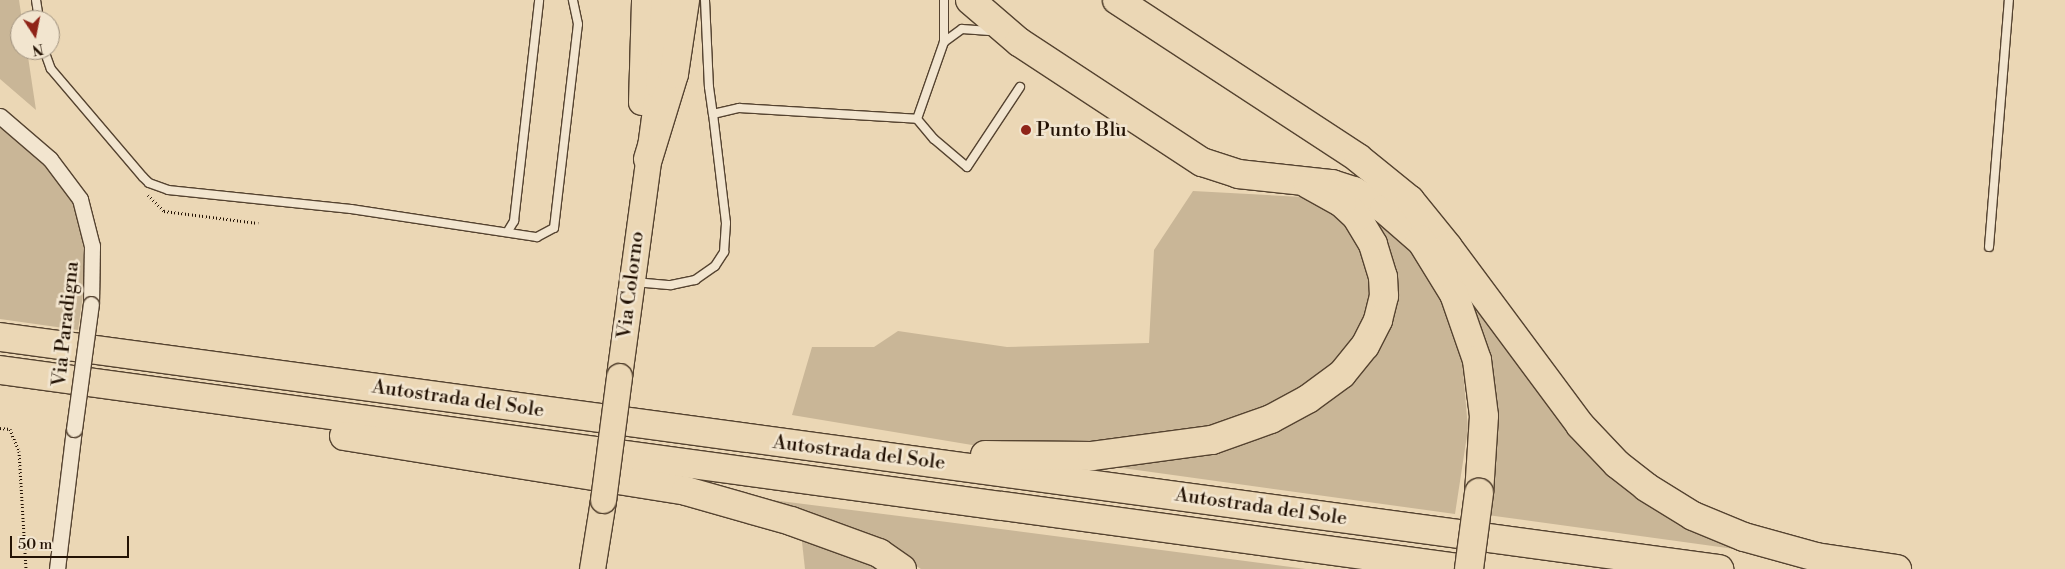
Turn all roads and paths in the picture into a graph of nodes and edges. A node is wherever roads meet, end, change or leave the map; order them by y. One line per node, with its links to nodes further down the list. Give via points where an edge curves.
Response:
1 (539, 0): 21 (lane, via 514,221)
2 (573, 0): 21 (lane, via 578,24 554,228 538,237)
3 (644, 0): 24 (main road, via 632,227)
4 (664, 0): 18 (main road, Via Colorno)
5 (685, 0): 18 (highway, via 674,74)
6 (705, 0): 15 (lane)
7 (944, 0): 12 (lane)
8 (970, 0): 11 (highway)
9 (1117, 0): 19 (highway, via 1358,158)
10 (2009, 0): 23 (lane)
11 (1006, 32): 12 (lane, via 962,29); 20 (highway, via 1202,162 1238,174)
12 (944, 42): 17 (lane)
13 (49, 60): 21 (lane, via 57,76 143,177 162,188)
14 (1020, 87): 17 (lane, via 968,167 934,139)
15 (713, 114): 17 (lane, via 739,108); 24 (lane, via 726,228 720,260 709,272 686,283 663,285)
16 (0, 116): 31 (street, Via Paradigna, bridge, via 50,159 80,199 92,246 91,304)
17 (917, 118)
18 (648, 160): 24 (main road, Via Colorno)
19 (1380, 177): 22 (highway); 36 (highway, via 1426,219 1574,417 1632,476 1678,508 1744,537 1816,557)
20 (1308, 184): 22 (highway, via 1336,185 1364,195); 29 (highway, via 1342,203 1357,217 1373,244 1384,286 1378,320 1366,346 1326,387 1271,419 1204,441 1092,456 982,456)
21 (508, 231)
22 (1422, 241): 34 (highway, bridge, via 1454,294 1477,360 1484,416 1479,493)
23 (1989, 246)
24 (633, 270): 32 (main road, Via Colorno, bridge)
25 (0, 337): 29 (highway, Autostrada del Sole)
26 (0, 370): 27 (highway, Autostrada del Sole)
27 (289, 410): 33 (highway, via 334,434 686,491 879,553); 34 (highway, Autostrada del Sole)
28 (0, 428): 30 (path, via 10,429 19,451)
29 (947, 465): 35 (highway, Autostrada del Sole)
30 (26, 569)
31 (56, 569)
32 (592, 569)
33 (902, 569)
34 (1468, 569)
35 (1719, 569)
36 (1897, 569)

